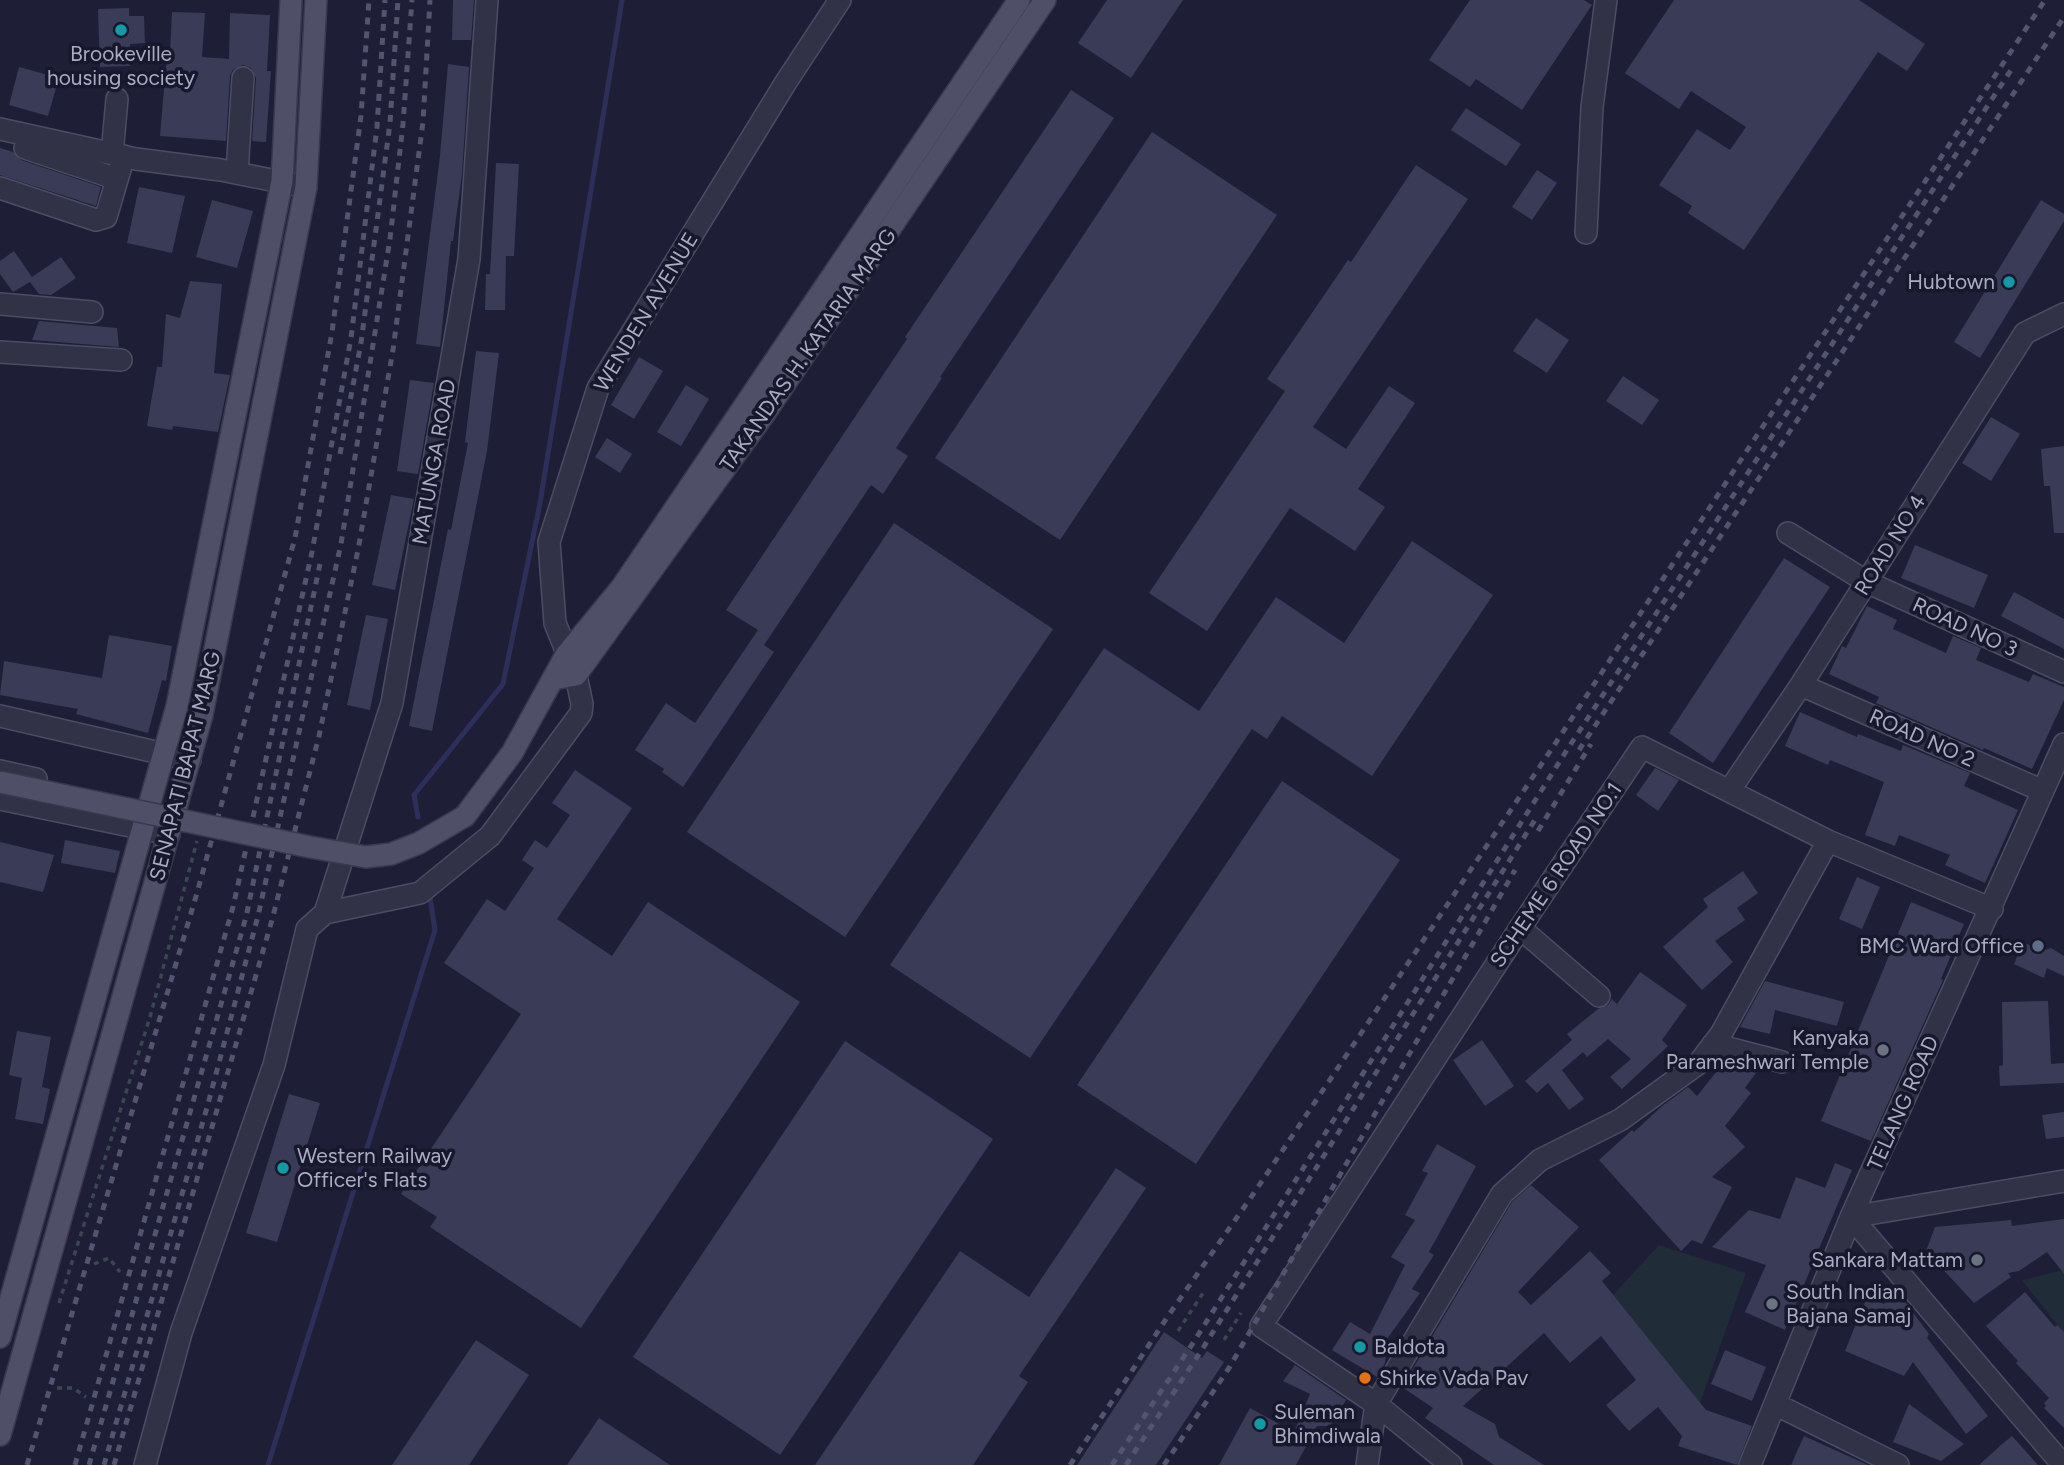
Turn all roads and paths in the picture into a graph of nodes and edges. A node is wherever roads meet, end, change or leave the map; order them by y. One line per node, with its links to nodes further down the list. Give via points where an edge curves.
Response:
1 (291, 0): 8 (main road, SENAPATI BAPAT MARG)
2 (316, 0): 9 (main road, SENAPATI BAPAT MARG)
3 (486, 0): 51 (street, MATUNGA ROAD, via 469,259 393,703)
4 (839, 0): 30 (street, WENDEN AVENUE, via 598,387 549,542 555,622)
5 (1019, 0): 26 (main road, TAKANDAS H. KATARIA MARG)
6 (1045, 0): 26 (main road, TAKANDAS H. KATARIA MARG)
7 (1606, 0): 20 (street, via 1592,107)
8 (289, 36): 9 (main road); 17 (main road, SENAPATI BAPAT MARG)
9 (314, 38): 19 (main road, SENAPATI BAPAT MARG)
10 (243, 78): 15 (street)
11 (117, 99): 14 (street)
12 (0, 129): 14 (street)
13 (0, 139): 16 (street)
14 (118, 155): 15 (street); 16 (street)
15 (237, 173): 17 (street)
16 (117, 179): 18 (street, via 102,220)
17 (282, 181): 19 (street); 37 (main road, SENAPATI BAPAT MARG)
18 (0, 187)
19 (306, 187): 38 (main road, SENAPATI BAPAT MARG)
20 (1586, 233)
21 (0, 304): 22 (street)
22 (92, 312)
23 (2064, 314): 28 (street, ROAD NO 4, via 2025,333)
24 (0, 352): 25 (street)
25 (121, 360)
26 (757, 407): 29 (main road, TAKANDAS H. KATARIA MARG)
27 (1788, 533): 28 (street, ROAD NO 3)
28 (1867, 582): 31 (street, ROAD NO 3); 34 (street, ROAD NO 4)
29 (627, 593): 30 (main road, TAKANDAS H. KATARIA MARG); 32 (main road, TAKANDAS H. KATARIA MARG)
30 (566, 655): 32 (street, WENDEN AVENUE); 33 (main road, TAKANDAS H. KATARIA MARG)
31 (2064, 672)
32 (576, 675): 33 (main road); 51 (street, WENDEN AVENUE, via 582,713 490,836 420,893)
33 (553, 679): 40 (main road, TAKANDAS H. KATARIA MARG, bridge, via 512,753 464,816 391,854 366,857 310,848)
34 (1801, 685): 41 (street, ROAD NO 4); 42 (street, ROAD NO 2)
35 (0, 716): 37 (street)
36 (2064, 744): 42 (street, TELANG ROAD)
37 (164, 754): 38 (street); 44 (main road, SENAPATI BAPAT MARG)
38 (190, 760): 46 (main road, SENAPATI BAPAT MARG)
39 (0, 771): 44 (street)
40 (0, 782)
41 (1729, 791): 48 (street, SCHEME 6 ROAD NO.1); 53 (street, SCHEME 6 ROAD NO.1, via 1642,747)
42 (2043, 791): 50 (street, TELANG ROAD)
43 (0, 799): 45 (street)
44 (149, 803): 45 (main road, SENAPATI BAPAT MARG)
45 (142, 828): 46 (street); 49 (main road, SENAPATI BAPAT MARG)
46 (169, 834): 52 (main road, SENAPATI BAPAT MARG)
47 (199, 835): 67 (path, via 150,1017)
48 (1828, 842): 50 (street, SCHEME 6 ROAD NO.1); 57 (street)
49 (120, 906): 52 (street); 55 (main road, SENAPATI BAPAT MARG)
50 (1992, 909): 60 (street, TELANG ROAD)
51 (325, 913): 78 (street, MATUNGA ROAD, via 307,929 274,1065 181,1333)
52 (146, 914): 56 (main road, SENAPATI BAPAT MARG)
53 (1520, 928): 54 (street); 75 (street, SCHEME 6 ROAD NO.1, via 1261,1326)
54 (1599, 996)
55 (89, 1020): 56 (main road); 61 (main road, SENAPATI BAPAT MARG)
56 (114, 1028): 62 (main road, SENAPATI BAPAT MARG)
57 (1713, 1044): 58 (street); 75 (street, via 1699,1063 1620,1120 1540,1160 1502,1194)
58 (1782, 1062)
59 (2064, 1181): 60 (street)
60 (1852, 1217): 76 (street, TELANG ROAD); 83 (street)
61 (29, 1233): 62 (main road); 66 (main road, SENAPATI BAPAT MARG)
62 (55, 1240): 67 (main road, SENAPATI BAPAT MARG)
63 (94, 1264): 64 (path, via 109,1258)
64 (120, 1272)
65 (1205, 1290): 69 (path)
66 (11, 1297): 67 (main road); 70 (main road, SENAPATI BAPAT MARG)
67 (47, 1307): 72 (main road, SENAPATI BAPAT MARG)
68 (1241, 1314): 71 (path)
69 (1178, 1331)
70 (0, 1337)
71 (1224, 1340)
72 (7, 1385): 77 (main road, SENAPATI BAPAT MARG)
73 (57, 1388): 74 (path, via 73,1388)
74 (86, 1397)
75 (1376, 1404): 79 (street); 80 (street)
76 (1775, 1404): 81 (street, TELANG ROAD); 82 (street)
77 (0, 1436)
78 (145, 1465)
79 (1367, 1465)
80 (1451, 1465)
81 (1750, 1465)
82 (1898, 1465)
83 (2062, 1465)

